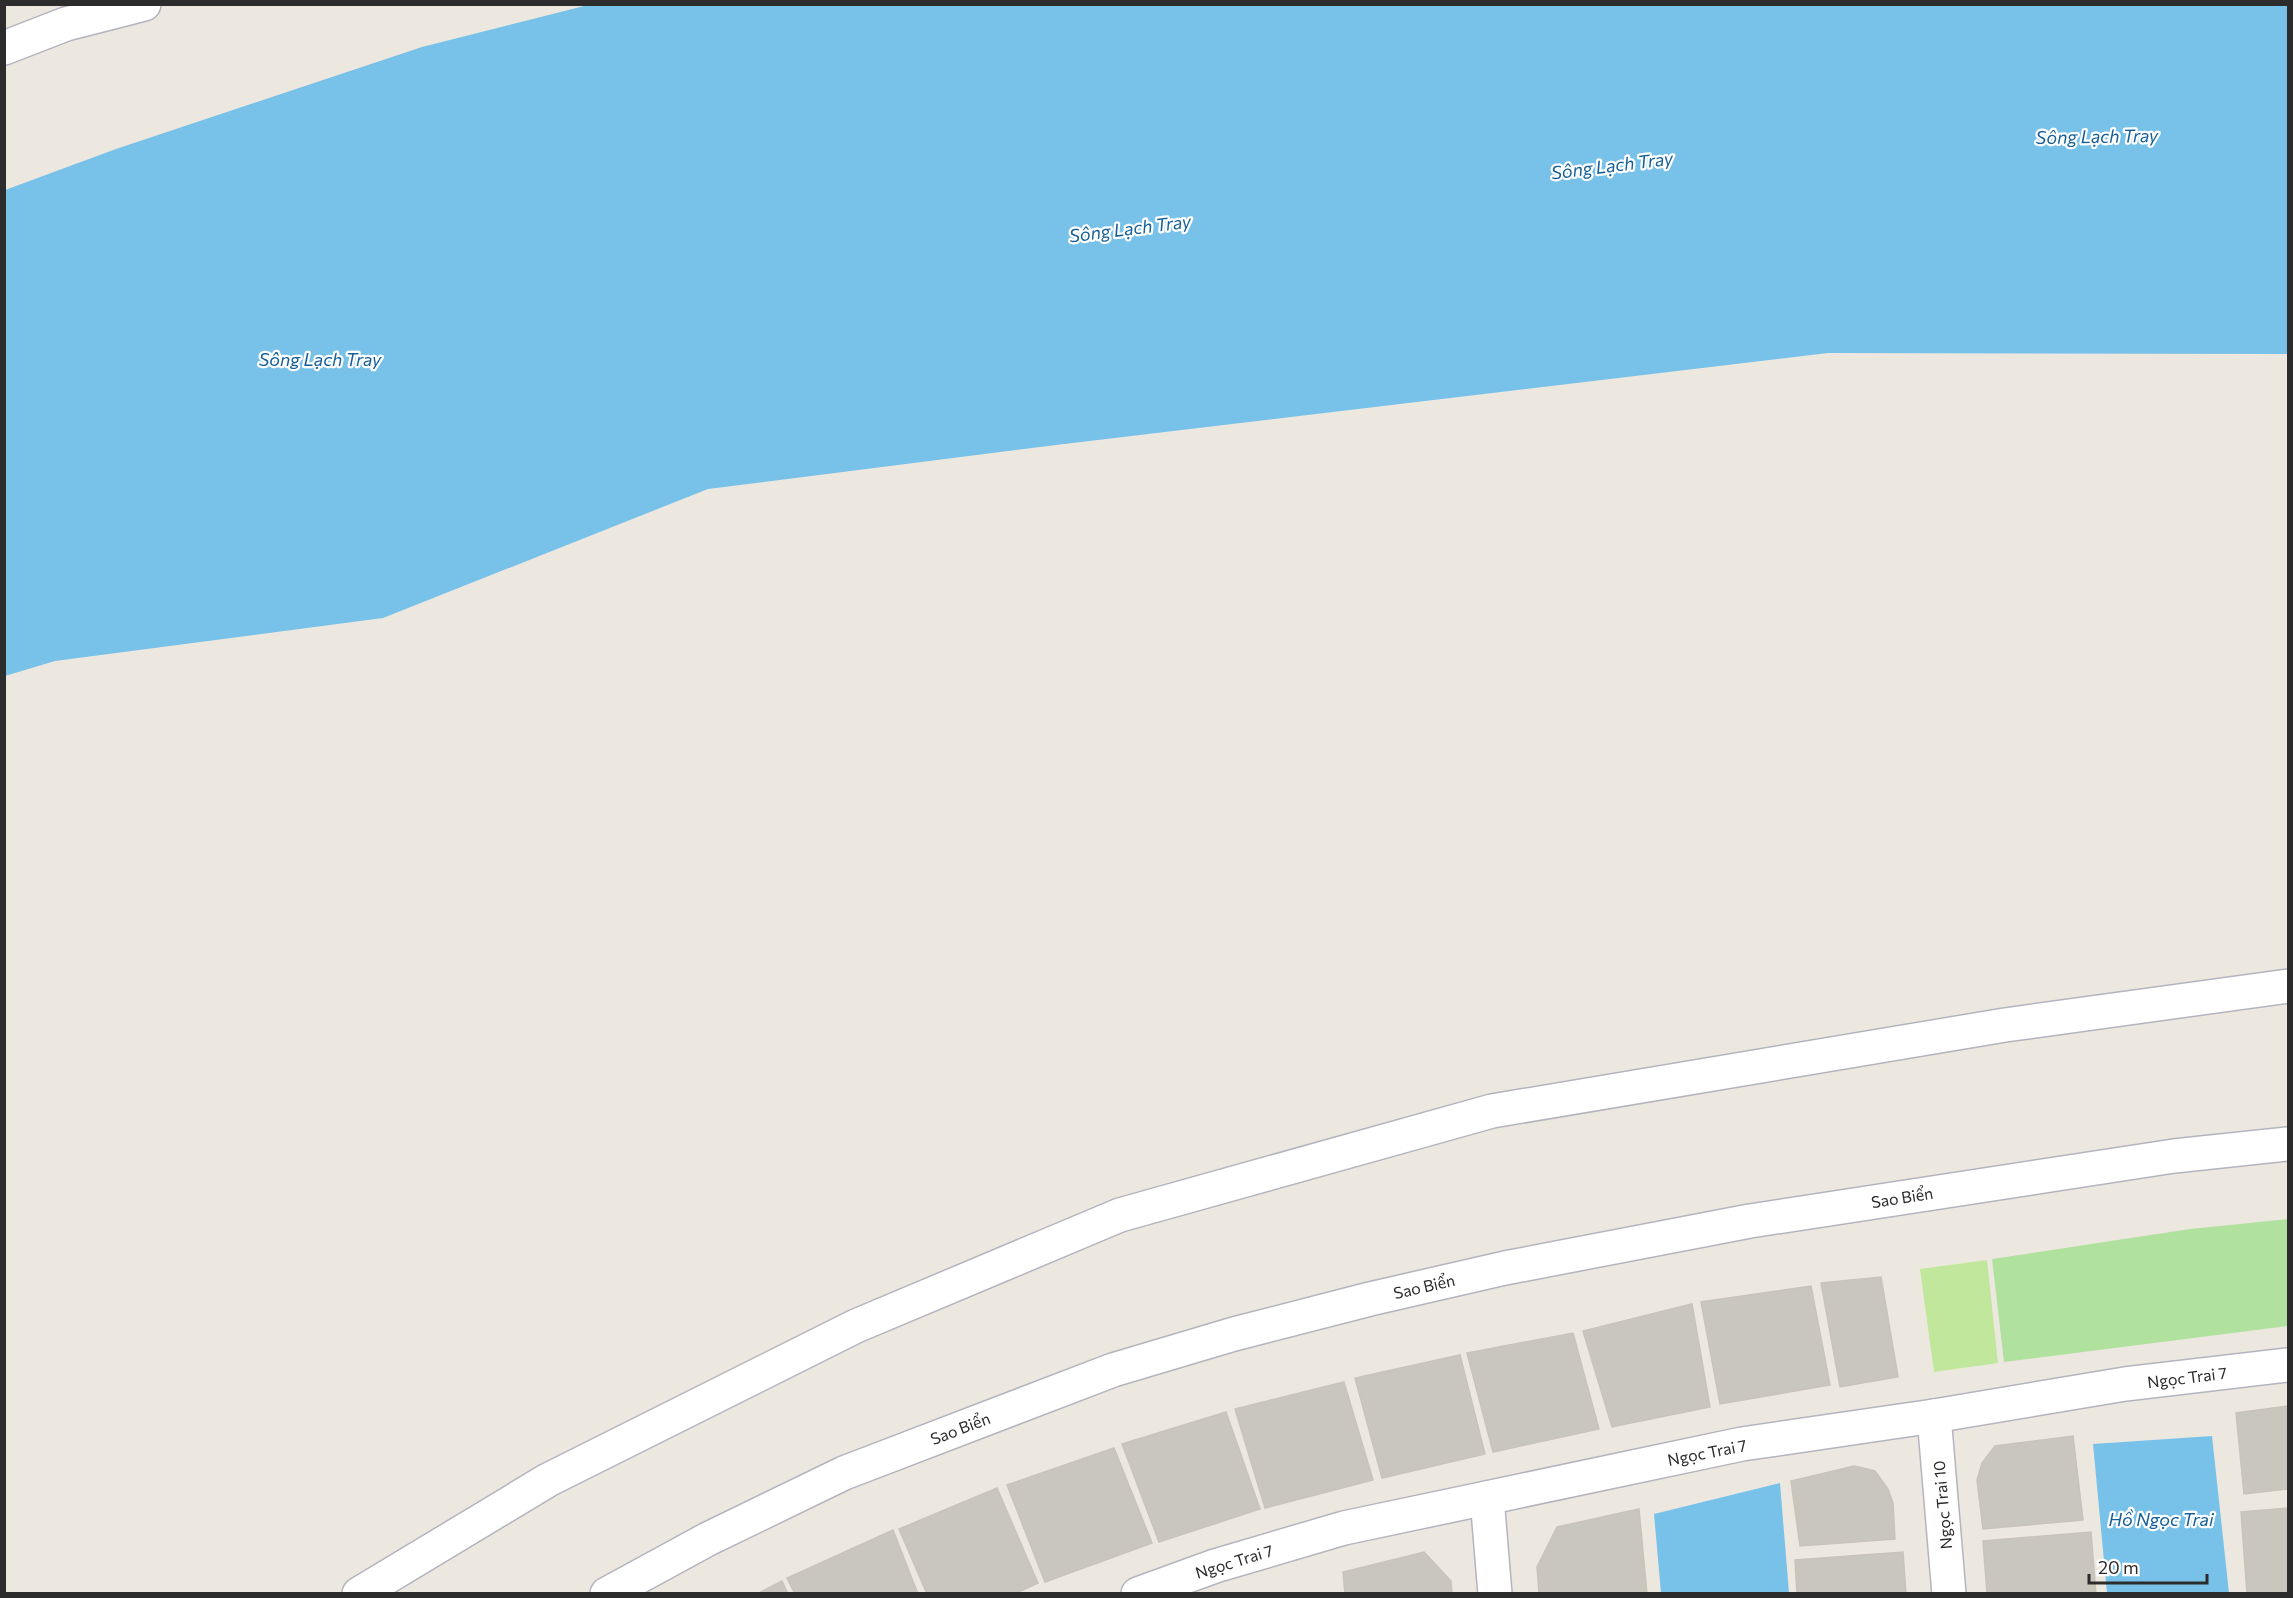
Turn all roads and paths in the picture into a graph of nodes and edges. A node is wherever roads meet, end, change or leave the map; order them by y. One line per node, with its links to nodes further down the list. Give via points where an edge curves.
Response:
1 (144, 4): 2 (lane, via 66,24)
2 (4, 48)
3 (2289, 986): 8 (lane, via 2005,1025 1492,1111 1120,1215 856,1326 548,1480)
4 (2289, 1144): 9 (lane, Sao Biển, via 2174,1156 1750,1221 1505,1268 1234,1334 1113,1371 844,1473)
5 (2289, 1365): 6 (lane, Ngọc Trai 7, via 2125,1384)
6 (1934, 1416): 7 (lane, Ngọc Trai 7, via 1742,1444); 12 (lane, Ngọc Trai 10)
7 (1487, 1498): 10 (lane, Ngọc Trai 7, via 1344,1528); 11 (lane)
8 (360, 1593)
9 (607, 1593)
10 (1138, 1593)
11 (1495, 1593)
12 (1949, 1593)

